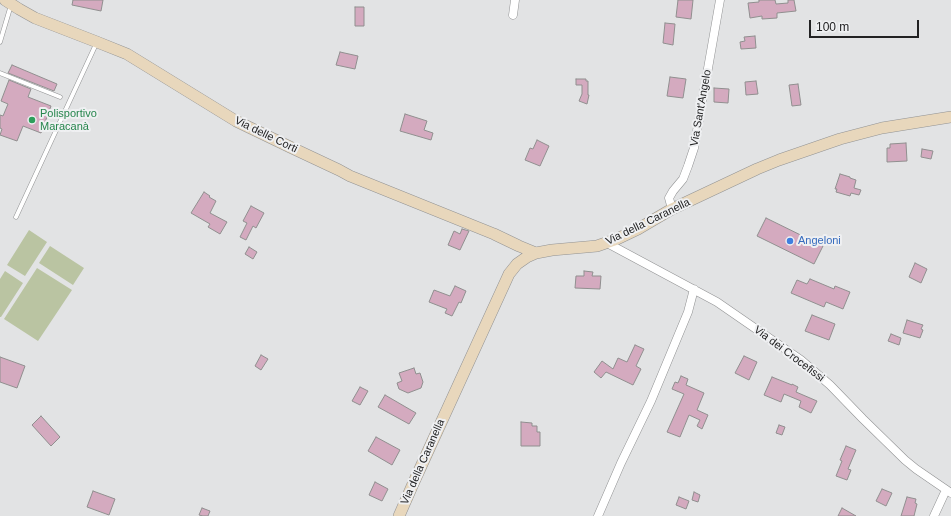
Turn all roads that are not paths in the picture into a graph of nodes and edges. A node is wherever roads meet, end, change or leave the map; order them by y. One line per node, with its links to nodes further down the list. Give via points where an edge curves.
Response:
1 (515, 0): 4 (street)
2 (720, 0): 10 (street, Via Sant'Angelo, via 694,148 684,177 669,198)
3 (8, 2): 5 (lane); 6 (main road, Via delle Corti, via 35,18)
4 (513, 15)
5 (0, 42)
6 (97, 42): 11 (lane); 13 (main road, Via delle Corti, via 127,54 236,121 350,176)
7 (0, 73): 8 (lane)
8 (60, 97)
9 (951, 117): 10 (main road, Via della Caranella, via 882,128 840,139 768,165)
10 (672, 209): 12 (main road, Via della Caranella, via 625,236)
11 (16, 217)
12 (607, 243): 13 (main road, Via della Caranella); 14 (street, Via dei Crocefissi)
13 (536, 253): 16 (main road, Via della Caranella, via 517,264 509,274)
14 (694, 289): 15 (street, Via dei Crocefissi, via 809,366 905,460); 17 (street, via 688,312)
15 (948, 492): 18 (street)
16 (400, 516)
17 (598, 516)
18 (934, 516)

